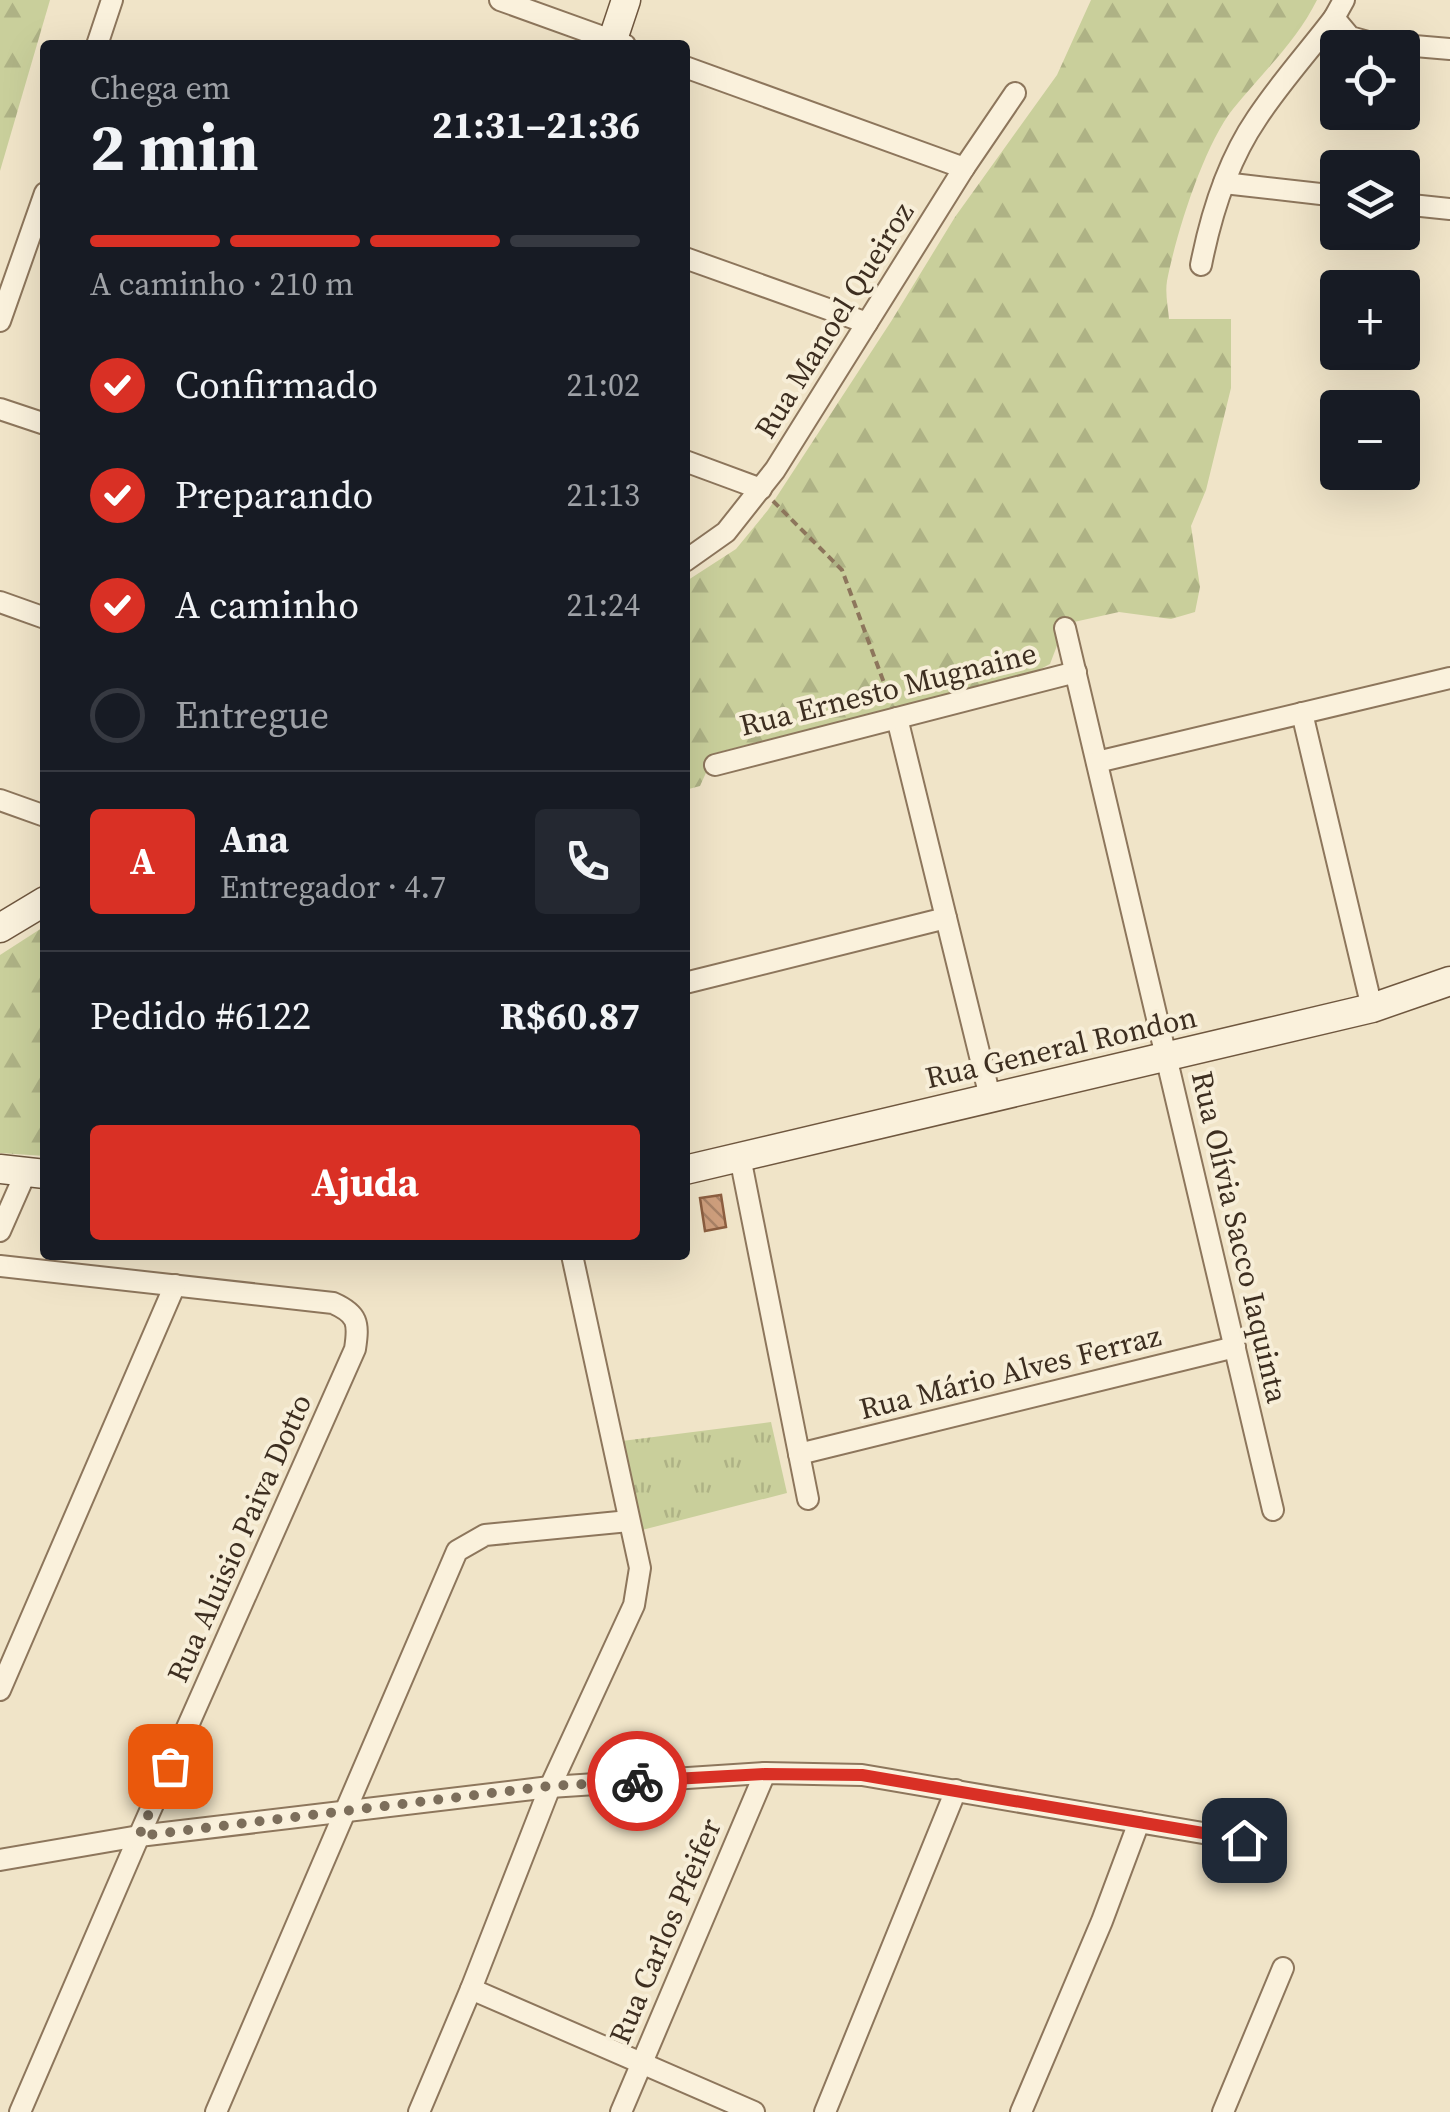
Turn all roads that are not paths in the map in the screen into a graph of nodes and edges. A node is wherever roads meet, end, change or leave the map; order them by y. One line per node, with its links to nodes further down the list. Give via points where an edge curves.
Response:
1 (112, 0): 5 (street)
2 (500, 0): 6 (street)
3 (626, 0): 7 (street)
4 (1339, 9): 8 (street, via 1350,37); 12 (street, via 1257,118)
5 (99, 40)
6 (605, 40)
7 (617, 40)
8 (1450, 49)
9 (690, 69): 11 (street)
10 (1016, 93): 11 (street, Rua Manoel Queiroz)
11 (964, 168): 20 (street, Rua Manoel Queiroz)
12 (1224, 183): 13 (street); 18 (street)
13 (1320, 194)
14 (1420, 206): 15 (street)
15 (1450, 209)
16 (39, 228): 19 (street)
17 (690, 260): 20 (street)
18 (1201, 265)
19 (0, 321)
20 (867, 323): 24 (street, Rua Manoel Queiroz)
21 (0, 408): 22 (street)
22 (40, 422)
23 (690, 463): 24 (street)
24 (761, 488): 25 (street, Rua Manoel Queiroz, via 726,532)
25 (690, 557)
26 (0, 602): 27 (street)
27 (40, 616)
28 (1066, 628): 29 (street, Rua Olívia Sacco Iaquinta)
29 (1076, 672): 32 (street, Rua Ernesto Mugnaine); 33 (street, Rua Olívia Sacco Iaquinta)
30 (1450, 678): 31 (street)
31 (1302, 713): 33 (street); 42 (street)
32 (897, 718): 34 (street, Rua Ernesto Mugnaine); 38 (street)
33 (1097, 762): 43 (street, Rua Olívia Sacco Iaquinta)
34 (715, 765)
35 (0, 800): 36 (street)
36 (40, 814)
37 (40, 904): 39 (street)
38 (946, 918): 40 (street); 44 (street)
39 (0, 928)
40 (690, 981)
41 (1450, 981): 42 (street, Rua General Rondon)
42 (1372, 1008): 43 (street, Rua General Rondon)
43 (1167, 1056): 44 (street, Rua General Rondon); 52 (street, Rua Olívia Sacco Iaquinta)
44 (990, 1097): 45 (street, Rua General Rondon)
45 (740, 1158): 46 (street, Rua General Rondon); 53 (street)
46 (690, 1169)
47 (24, 1172): 48 (street)
48 (0, 1231)
49 (573, 1260): 56 (street)
50 (0, 1266): 51 (street, Rua Aluisio Paiva Dotto)
51 (175, 1285): 57 (street); 63 (street, Rua Aluisio Paiva Dotto, via 333,1302 349,1310 358,1327 355,1349)
52 (1235, 1348): 53 (street, Rua Mário Alves Ferraz); 55 (street, Rua Olívia Sacco Iaquinta)
53 (800, 1454): 54 (street)
54 (808, 1498)
55 (1274, 1510)
56 (629, 1522): 59 (street, via 640,1568 634,1605); 61 (street, via 485,1536 457,1551)
57 (0, 1690)
58 (765, 1774): 59 (street); 60 (street, via 862,1775); 68 (street, Rua Carlos Pfeifer)
59 (550, 1786): 61 (street); 67 (street)
60 (956, 1790): 62 (street); 74 (street)
61 (344, 1811): 63 (street); 70 (street)
62 (1139, 1822): 64 (street); 75 (street)
63 (139, 1836): 65 (street); 69 (street, Rua Aluisio Paiva Dotto)
64 (1244, 1840)
65 (0, 1860)
66 (1283, 1968): 76 (street)
67 (471, 1989): 68 (street); 71 (street)
68 (642, 2063): 72 (street, Rua Carlos Pfeifer); 73 (street)
69 (20, 2112)
70 (216, 2112)
71 (419, 2112)
72 (621, 2112)
73 (754, 2112)
74 (825, 2112)
75 (1021, 2112)
76 (1223, 2112)

